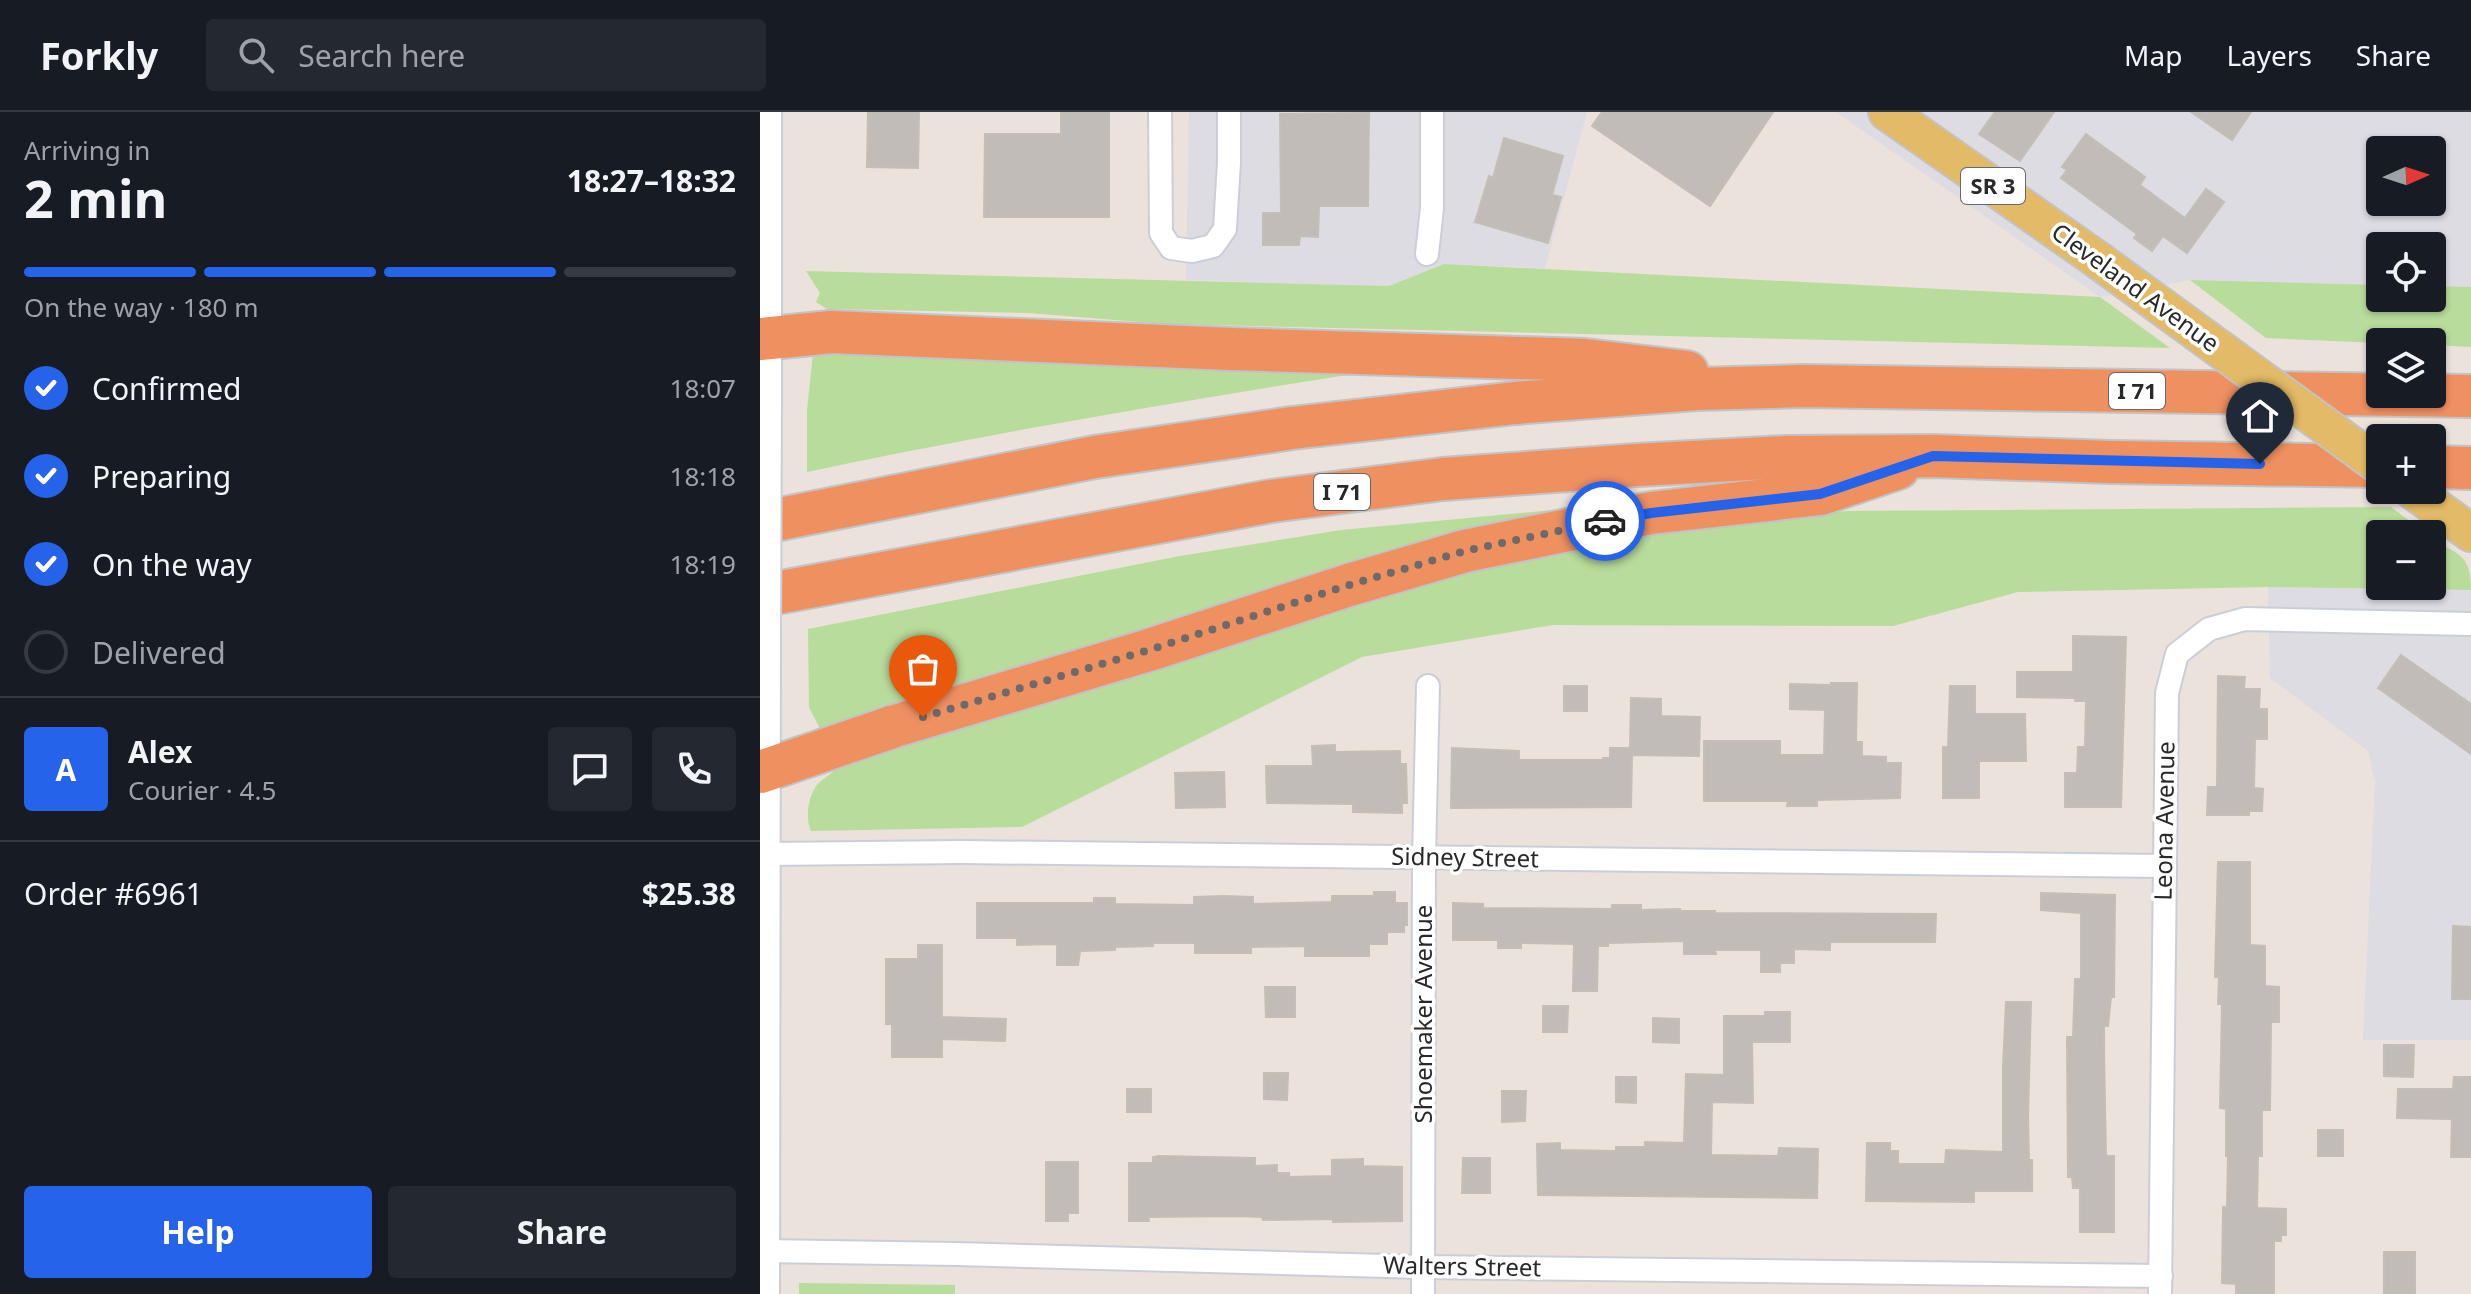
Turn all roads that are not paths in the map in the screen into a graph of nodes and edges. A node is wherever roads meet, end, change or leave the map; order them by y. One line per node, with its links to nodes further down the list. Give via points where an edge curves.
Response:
1 (765, 112): 7 (main road)
2 (1160, 112): 3 (street, via 1161,233 1171,248 1192,251 1213,246 1225,229)
3 (1229, 112)
4 (1432, 112): 6 (street)
5 (1887, 112): 11 (main road, Cleveland Avenue / SR 3, bridge)
6 (1427, 254)
7 (762, 338): 8 (highway, via 831,332 1585,360); 21 (main road, bridge)
8 (1803, 386): 9 (highway, I 71); 16 (highway, I 71, via 1515,403 1292,428 1095,457)
9 (2471, 396)
10 (1933, 456): 12 (highway, I 71); 18 (highway, I 71, via 1727,460 1443,479 1271,501); 21 (highway, via 1820,494 1651,513 1465,551)
11 (2366, 456)
12 (2366, 466)
13 (2446, 467): 14 (highway)
14 (2471, 468)
15 (2431, 504): 17 (main road)
16 (760, 523)
17 (2471, 533)
18 (760, 596)
19 (2471, 624): 24 (street, Leona Avenue, via 2245,619 2209,629 2177,654 2167,693)
20 (1428, 686): 23 (street, Shoemaker Avenue)
21 (762, 772): 22 (main road)
22 (765, 854): 23 (street, Sidney Street); 25 (main road)
23 (1424, 857): 24 (street, Sidney Street); 27 (street, Shoemaker Avenue)
24 (2164, 866): 28 (street, Leona Avenue)
25 (762, 1056): 26 (main road)
26 (763, 1251): 27 (street, Walters Street); 29 (main road)
27 (1423, 1267): 28 (street, Walters Street); 30 (street, Shoemaker Avenue)
28 (2161, 1285)
29 (763, 1294)
30 (1423, 1294)

